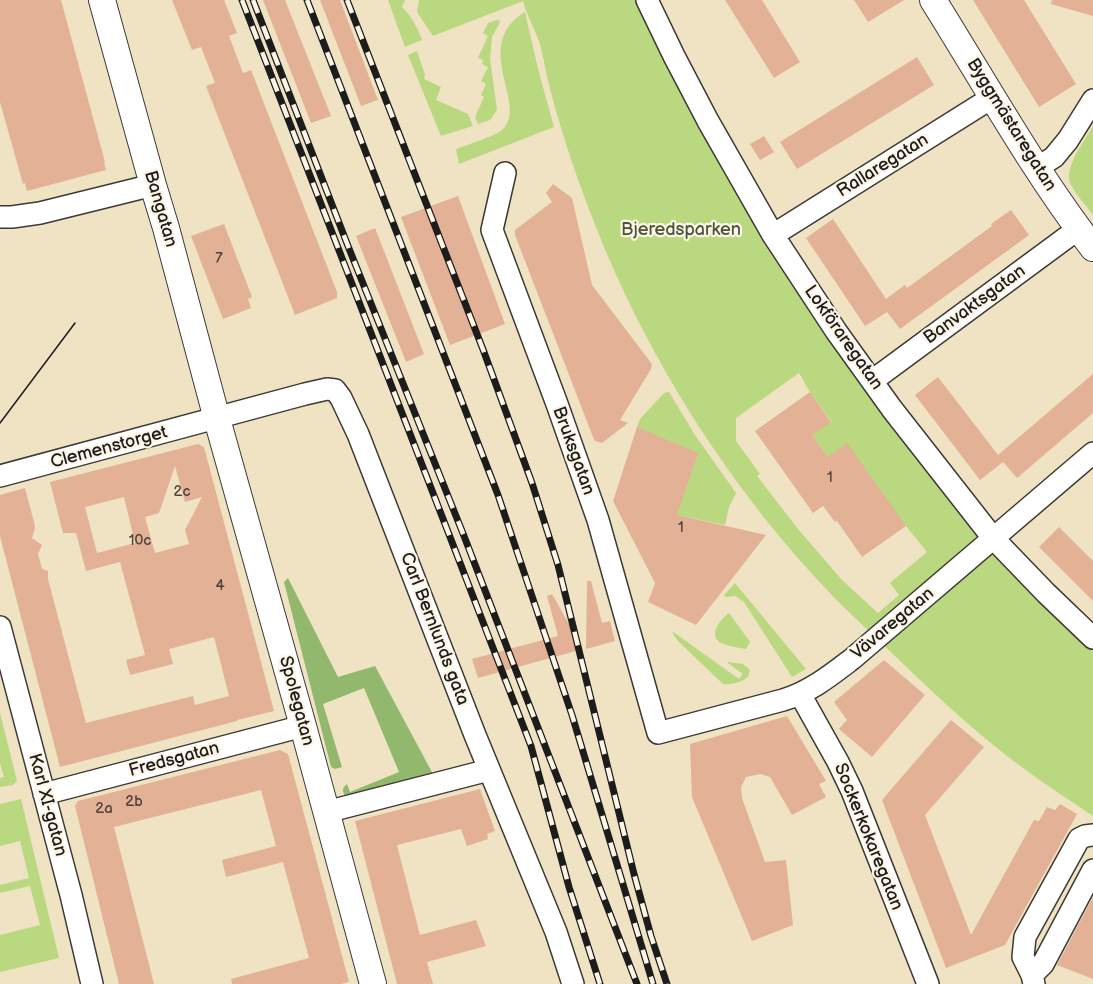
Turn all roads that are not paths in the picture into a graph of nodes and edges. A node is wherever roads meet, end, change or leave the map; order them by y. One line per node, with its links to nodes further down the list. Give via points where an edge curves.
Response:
1 (102, 0): 8 (street, Bangatan)
2 (647, 0): 10 (street, Lokföraregatan, via 708,121)
3 (933, 0): 4 (street, Byggmästaregatan)
4 (993, 97): 6 (street, Byggmästaregatan); 10 (street, Rallaregatan)
5 (1093, 100): 6 (street, via 1068,140)
6 (1037, 168): 11 (street, Byggmästaregatan)
7 (505, 173): 21 (street, Bruksgatan, via 492,230 591,501)
8 (153, 185): 9 (street, via 40,213); 13 (street, Bangatan)
9 (0, 217)
10 (774, 235): 12 (street, Lokföraregatan)
11 (1086, 238): 12 (street, Banvaktsgatan)
12 (872, 381): 16 (street, Lokföraregatan)
13 (217, 419): 15 (street, Clemenstorget); 20 (street, Spolegatan); 22 (street, Carl Bernlunds gata, via 327,389 338,393 358,434)
14 (1093, 453): 16 (street, Vävaregatan)
15 (0, 476)
16 (993, 538): 18 (street, Lokföraregatan); 19 (street, Vävaregatan, via 852,658)
17 (0, 627): 23 (street, Karl XI-gatan)
18 (1093, 638)
19 (800, 694): 21 (street, Vävaregatan); 31 (street, Sockerkokaregatan, via 852,791)
20 (303, 726): 23 (street, Fredsgatan); 24 (street, Spolegatan)
21 (658, 733)
22 (489, 770): 24 (street); 30 (street, Carl Bernlunds gata, via 556,932)
23 (44, 794): 28 (street, Karl XI-gatan)
24 (326, 812): 29 (street, Spolegatan)
25 (1093, 835): 27 (street, via 1079,839 1024,937 1023,957)
26 (1093, 870): 27 (street)
27 (1033, 979)
28 (92, 984)
29 (373, 984)
30 (573, 984)
31 (928, 984)

